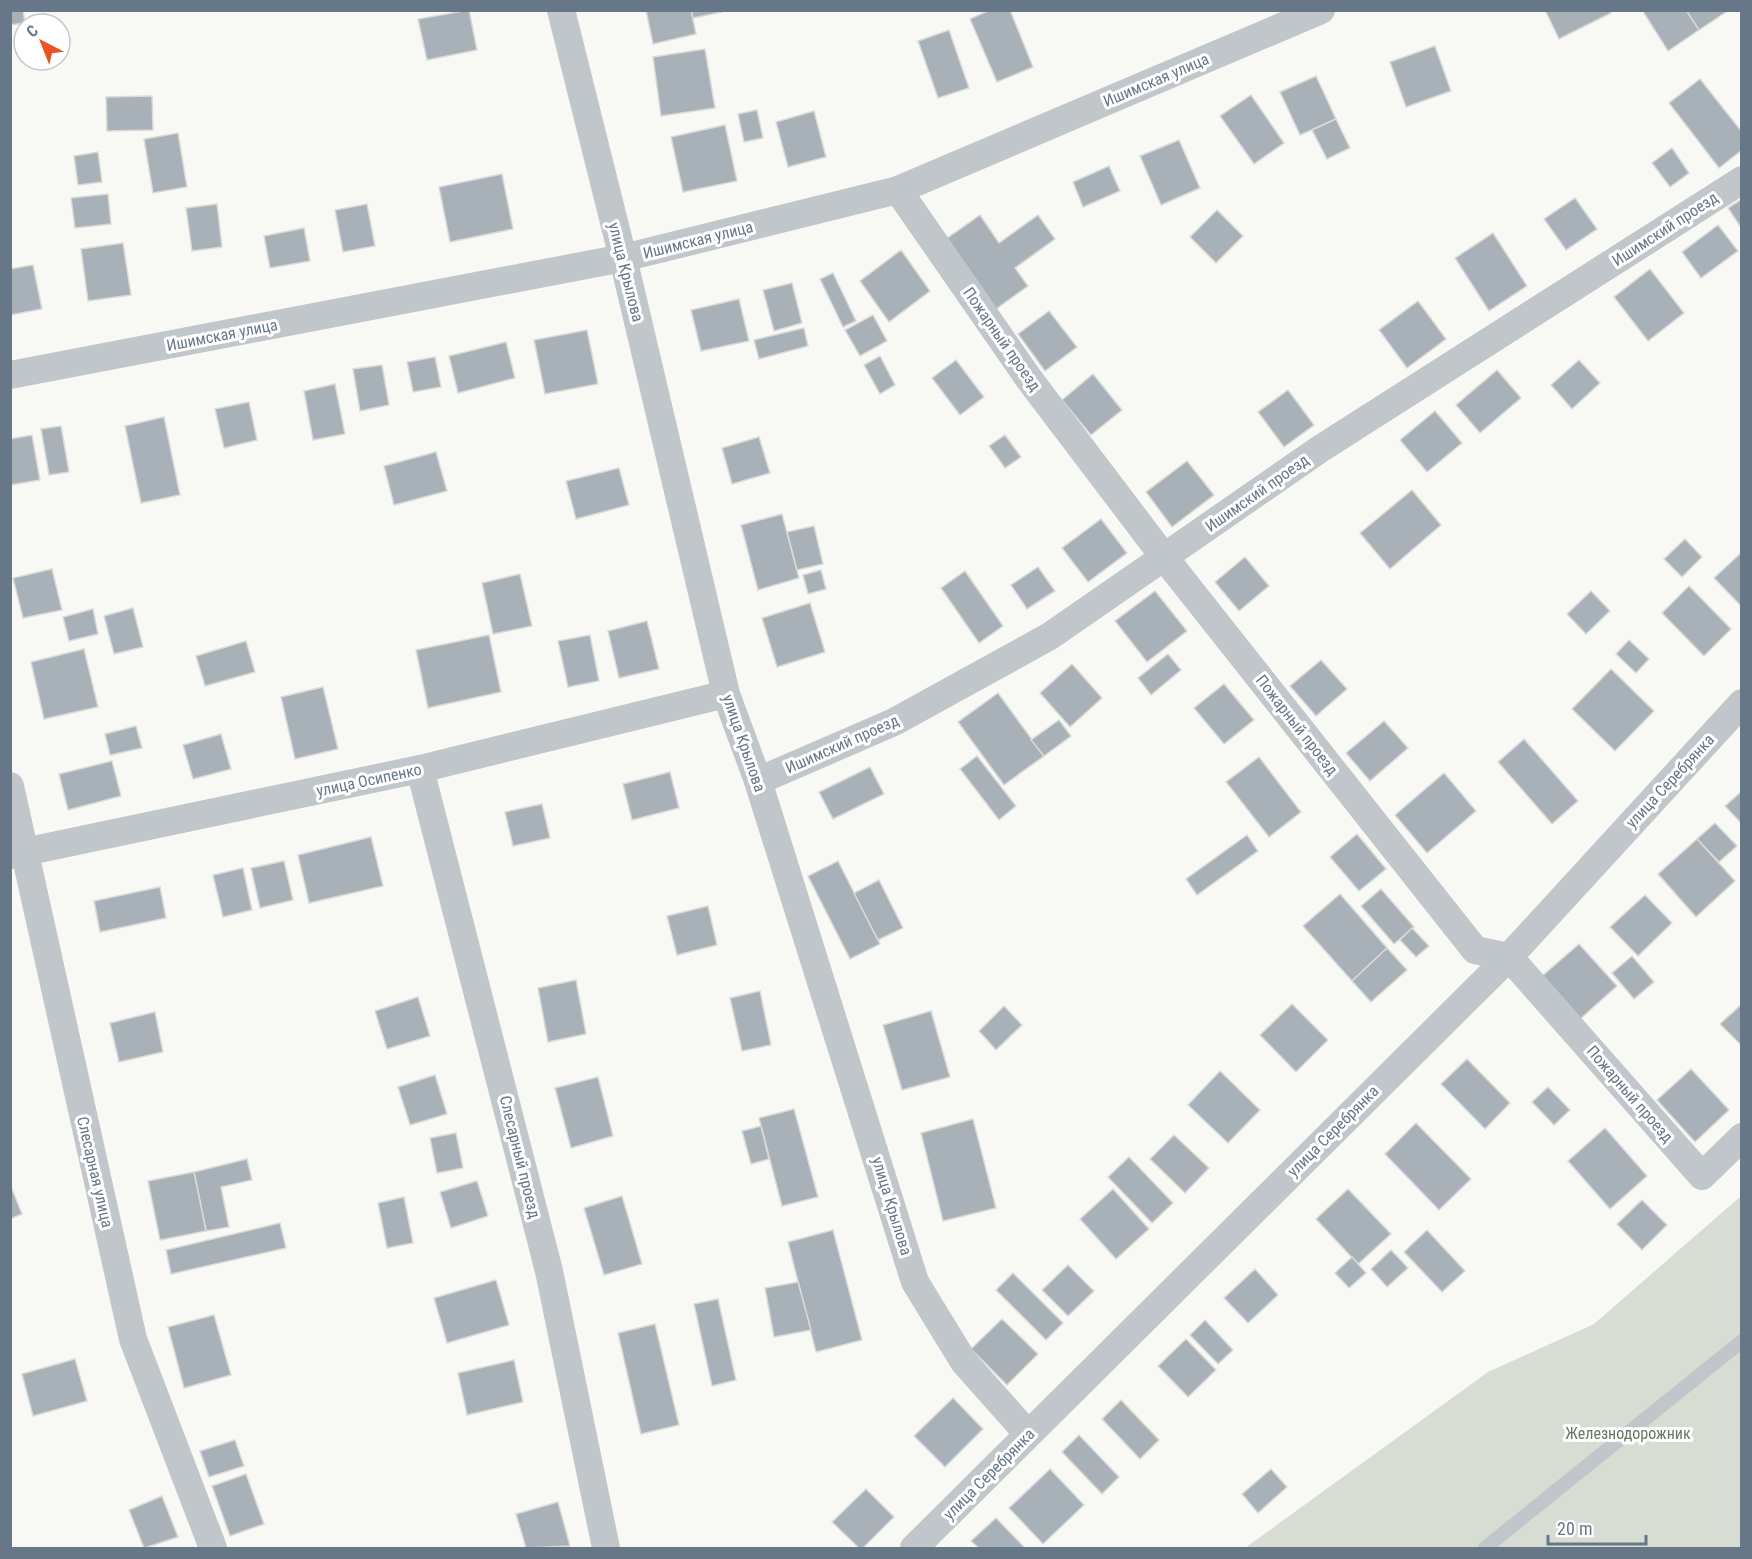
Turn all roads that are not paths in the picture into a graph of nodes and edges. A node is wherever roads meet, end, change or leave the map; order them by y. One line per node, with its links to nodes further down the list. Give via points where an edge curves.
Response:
1 (561, 10): 5 (street, улица Крылова)
2 (1321, 10): 4 (street, Ишимская улица)
3 (1742, 180): 7 (street, Ишимский проезд, via 1320,449)
4 (898, 190): 5 (street, Ишимская улица); 7 (street, Пожарный проезд, via 1029,379)
5 (623, 258): 6 (street, Ишимская улица); 8 (street, улица Крылова)
6 (10, 375)
7 (1164, 557): 11 (street, Ишимский проезд, via 1050,636 894,722); 14 (street, Пожарный проезд, via 1475,950)
8 (726, 694): 10 (street, улица Осипенко); 11 (street, улица Крылова)
9 (1742, 703): 14 (street, улица Серебрянка)
10 (420, 769): 13 (street, улица Осипенко); 19 (street, Слесарный проезд, via 549,1271)
11 (758, 782): 17 (street, улица Крылова, via 915,1282 964,1362)
12 (10, 786): 13 (street, Слесарная улица)
13 (17, 853): 18 (street, Слесарная улица, via 133,1339)
14 (1509, 957): 15 (street, Пожарный проезд, via 1702,1176); 17 (street, улица Серебрянка)
15 (1742, 1137)
16 (1742, 1341): 21 (lane)
17 (1028, 1434): 20 (street, улица Серебрянка)
18 (213, 1548)
19 (606, 1548)
20 (914, 1548)
21 (1485, 1548)

